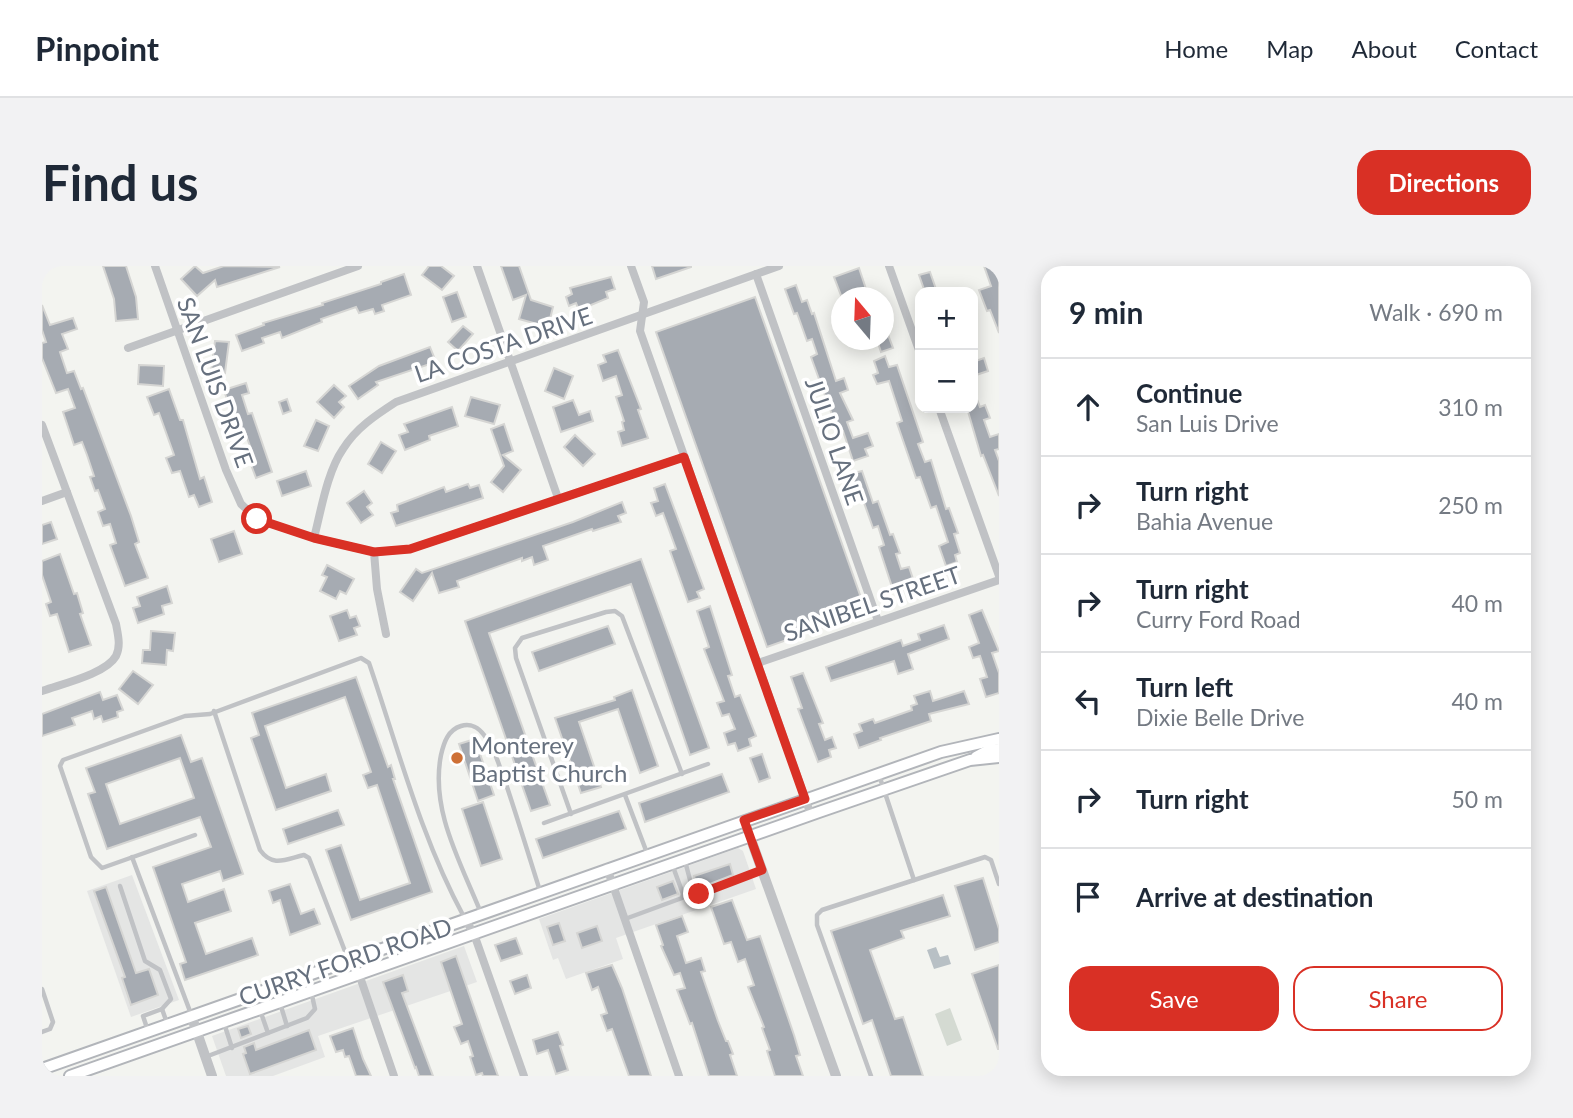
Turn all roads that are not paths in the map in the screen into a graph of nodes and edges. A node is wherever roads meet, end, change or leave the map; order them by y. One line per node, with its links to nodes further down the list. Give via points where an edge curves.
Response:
1 (155, 266): 9 (street, SAN LUIS DRIVE)
2 (358, 266): 9 (street)
3 (477, 266): 12 (street)
4 (631, 266): 8 (street, via 644,302)
5 (779, 266): 7 (street, LA COSTA DRIVE)
6 (889, 266): 11 (street)
7 (756, 274): 8 (street, LA COSTA DRIVE); 22 (street, JULIO LANE)
8 (642, 315): 12 (street, LA COSTA DRIVE); 15 (street, via 640,331)
9 (176, 330): 10 (street); 19 (street, SAN LUIS DRIVE, via 241,504 257,519)
10 (128, 348)
11 (919, 350)
12 (510, 362): 17 (street); 19 (street, LA COSTA DRIVE, via 396,402 366,422 342,450)
13 (942, 413): 21 (street)
14 (42, 425): 16 (street)
15 (684, 457): 17 (street, SAN LUIS DRIVE); 24 (street)
16 (66, 492): 18 (street); 25 (street, via 120,641 115,658 99,671)
17 (558, 498): 20 (street, SAN LUIS DRIVE, via 410,549)
18 (42, 502)
19 (314, 538): 20 (street, SAN LUIS DRIVE)
20 (374, 552): 23 (street)
21 (999, 578): 22 (street, SANIBEL STREET)
22 (878, 621): 24 (street, SANIBEL STREET)
23 (386, 634)
24 (758, 663): 36 (street)
25 (42, 691)
26 (214, 711): 44 (lane, via 186,716 63,760 60,766 91,857 102,868); 56 (lane, via 361,658 369,663 432,849); 59 (lane, via 260,850 269,860 309,858)
27 (999, 739): 33 (main road, CURRY FORD ROAD, via 941,752)
28 (999, 749): 30 (main road)
29 (999, 757): 30 (main road, CURRY FORD ROAD)
30 (970, 760): 34 (main road, CURRY FORD ROAD)
31 (708, 764): 32 (lane)
32 (682, 774): 35 (lane); 37 (lane, via 622,616 606,612 522,638 515,648 516,658)
33 (878, 774): 34 (lane); 36 (main road, CURRY FORD ROAD)
34 (884, 790): 38 (main road, CURRY FORD ROAD); 50 (lane)
35 (625, 795): 37 (lane); 43 (lane)
36 (805, 799): 38 (street); 39 (main road, CURRY FORD ROAD)
37 (571, 814): 40 (lane)
38 (811, 815): 42 (main road, CURRY FORD ROAD)
39 (744, 820): 42 (street); 43 (main road, CURRY FORD ROAD)
40 (544, 823)
41 (195, 835): 44 (lane)
42 (750, 836): 45 (main road, CURRY FORD ROAD); 49 (street)
43 (647, 854): 47 (main road, CURRY FORD ROAD); 48 (street)
44 (132, 858): 66 (lane)
45 (685, 859): 46 (main road, CURRY FORD ROAD); 49 (lane, via 694,895)
46 (672, 863): 48 (main road, CURRY FORD ROAD); 57 (lane, via 682,898)
47 (607, 869): 52 (street); 54 (main road, CURRY FORD ROAD)
48 (653, 870): 52 (main road, CURRY FORD ROAD)
49 (762, 870): 82 (street)
50 (914, 880): 51 (lane, via 985,857 991,860); 83 (lane, via 817,915)
51 (999, 884)
52 (612, 885): 57 (street); 58 (main road, CURRY FORD ROAD)
53 (120, 886): 64 (lane, via 145,961 160,970 172,999)
54 (540, 892): 55 (main road, CURRY FORD ROAD); 55 (lane, via 486,738 472,725 464,725 443,743 439,791 447,828)
55 (481, 913): 56 (main road, CURRY FORD ROAD)
56 (465, 919): 58 (street); 59 (main road, CURRY FORD ROAD)
57 (624, 919): 81 (street)
58 (474, 934): 60 (main road, CURRY FORD ROAD); 80 (street)
59 (349, 960): 60 (street); 66 (main road, CURRY FORD ROAD)
60 (359, 974): 62 (main road, CURRY FORD ROAD); 79 (street)
61 (42, 989): 72 (lane, via 53,1022)
62 (311, 991): 63 (main road, CURRY FORD ROAD); 69 (lane, via 315,1009 307,1018)
63 (280, 1002): 65 (main road, CURRY FORD ROAD); 69 (lane)
64 (162, 1009): 68 (lane); 70 (lane, via 143,1016)
65 (260, 1009): 67 (main road, CURRY FORD ROAD); 73 (lane)
66 (191, 1015): 68 (main road, CURRY FORD ROAD); 71 (street)
67 (224, 1022): 71 (main road, CURRY FORD ROAD); 74 (lane)
68 (167, 1024): 70 (main road, CURRY FORD ROAD)
69 (287, 1026): 73 (lane)
70 (148, 1031): 76 (main road, CURRY FORD ROAD)
71 (197, 1031): 75 (street); 77 (main road, CURRY FORD ROAD)
72 (42, 1032)
73 (268, 1033): 74 (lane)
74 (232, 1048): 75 (lane)
75 (206, 1057): 78 (street)
76 (42, 1069)
77 (70, 1076)
78 (212, 1076)
79 (394, 1076)
80 (524, 1076)
81 (679, 1076)
82 (836, 1076)
83 (872, 1076)

